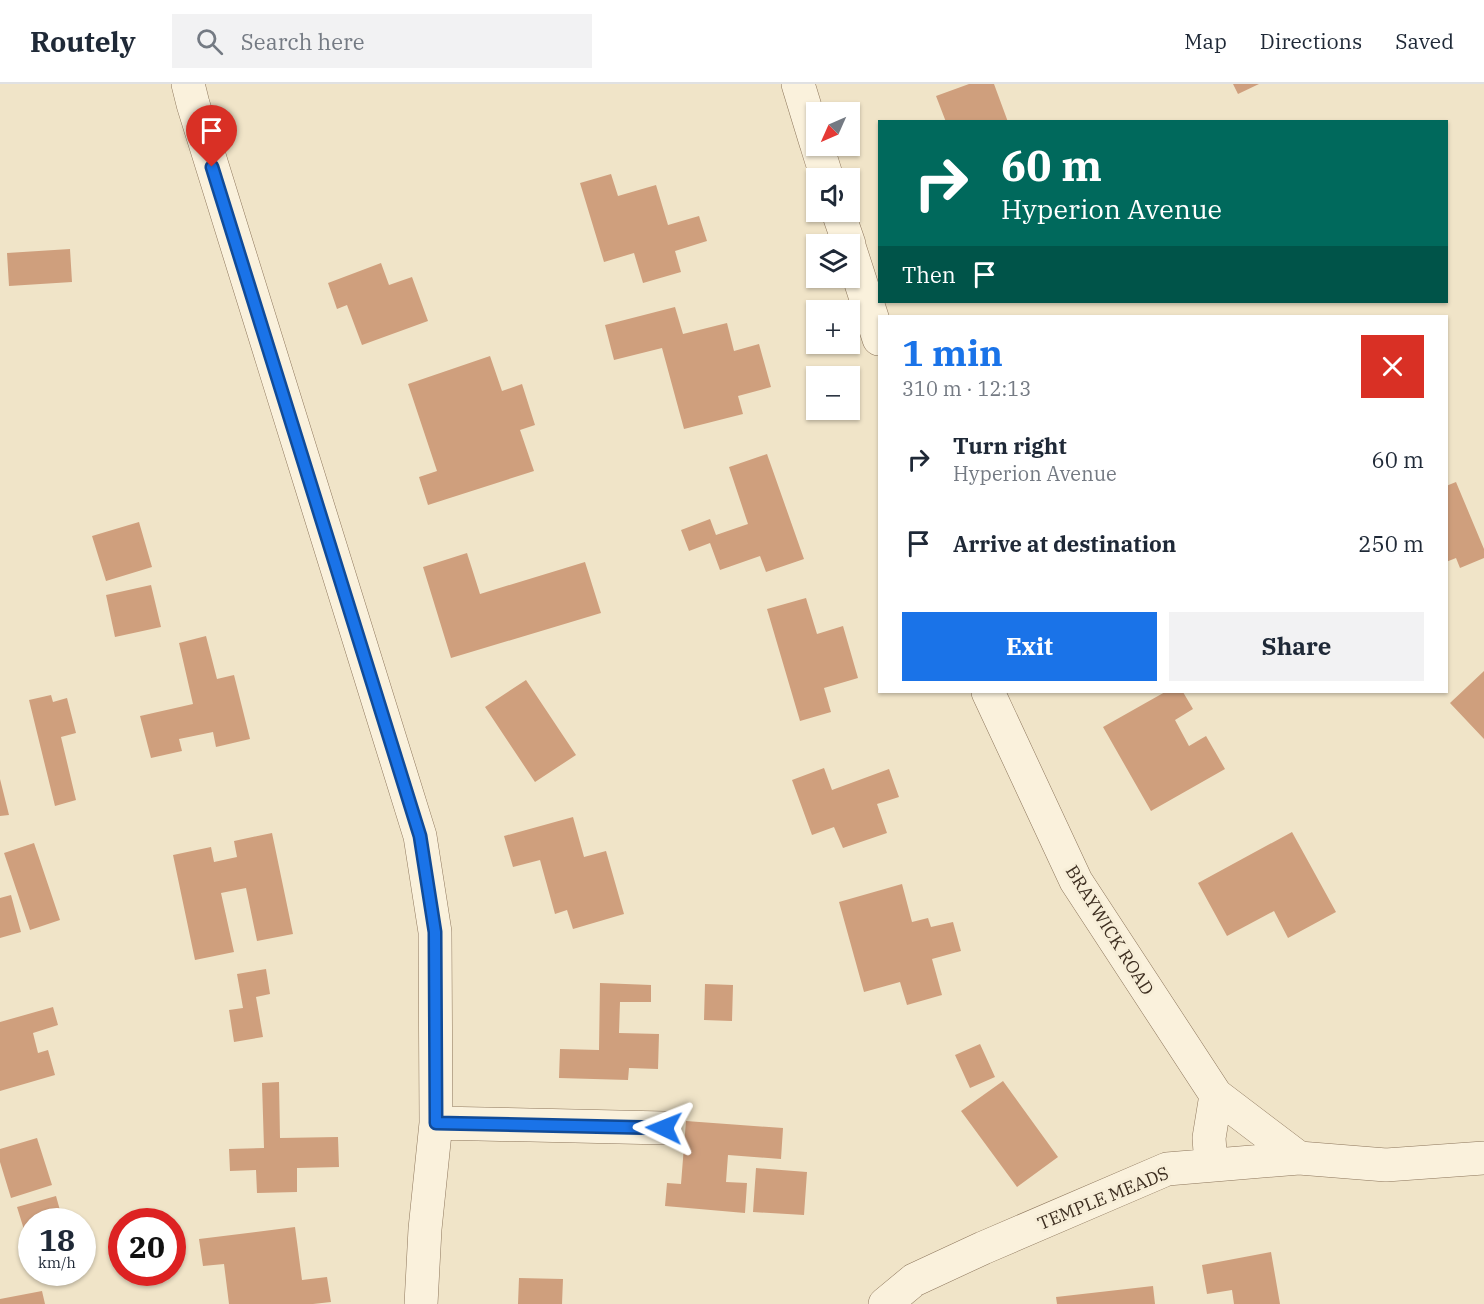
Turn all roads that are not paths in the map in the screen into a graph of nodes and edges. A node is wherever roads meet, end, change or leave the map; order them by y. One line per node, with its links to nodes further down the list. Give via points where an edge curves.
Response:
1 (188, 84): 8 (street, via 420,836 435,932)
2 (798, 84): 3 (street)
3 (806, 111)
4 (860, 279): 5 (street)
5 (878, 336)
6 (988, 693): 7 (street, BRAYWICK ROAD, via 1076,881)
7 (1216, 1095): 10 (street, BRAYWICK ROAD); 12 (street, via 1209,1138)
8 (436, 1123): 9 (street); 13 (street)
9 (664, 1128)
10 (1299, 1158): 11 (street, TEMPLE MEADS, via 1386,1165); 12 (street, TEMPLE MEADS)
11 (1484, 1158)
12 (1211, 1165): 14 (street, TEMPLE MEADS, via 1167,1170 1005,1238 914,1280)
13 (421, 1304)
14 (885, 1304)

